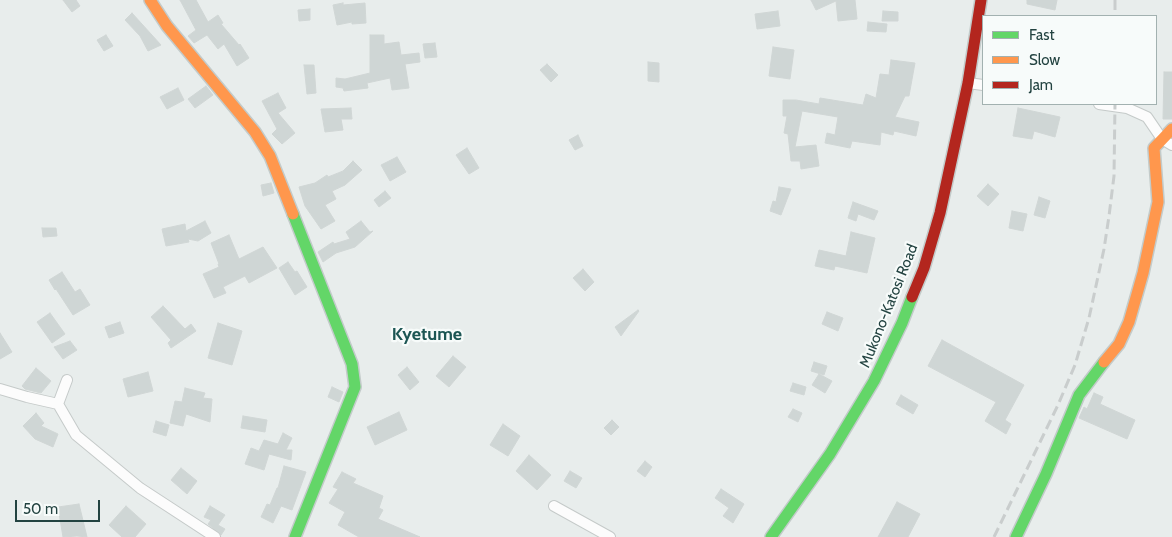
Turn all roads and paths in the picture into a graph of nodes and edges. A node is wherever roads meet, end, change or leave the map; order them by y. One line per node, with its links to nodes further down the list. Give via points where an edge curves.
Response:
1 (150, 0): 14 (street, via 167,26 255,132 270,156 352,364 355,387)
2 (981, 0): 3 (street, Mukono-Katosi Road)
3 (968, 82): 4 (street); 16 (street, Mukono-Katosi Road, via 940,213 924,268 902,323 874,381 830,454)
4 (982, 85)
5 (1106, 105): 7 (street, via 1127,108 1147,116)
6 (1172, 129): 7 (street)
7 (1162, 138): 8 (street); 17 (street, via 1154,148 1158,202 1129,322 1119,344 1079,395)
8 (1172, 145)
9 (67, 380): 11 (street)
10 (0, 389): 11 (street)
11 (58, 404): 13 (street, via 76,436 140,488)
12 (554, 506): 15 (street)
13 (215, 537)
14 (295, 537)
15 (610, 537)
16 (771, 537)
17 (1016, 537)

